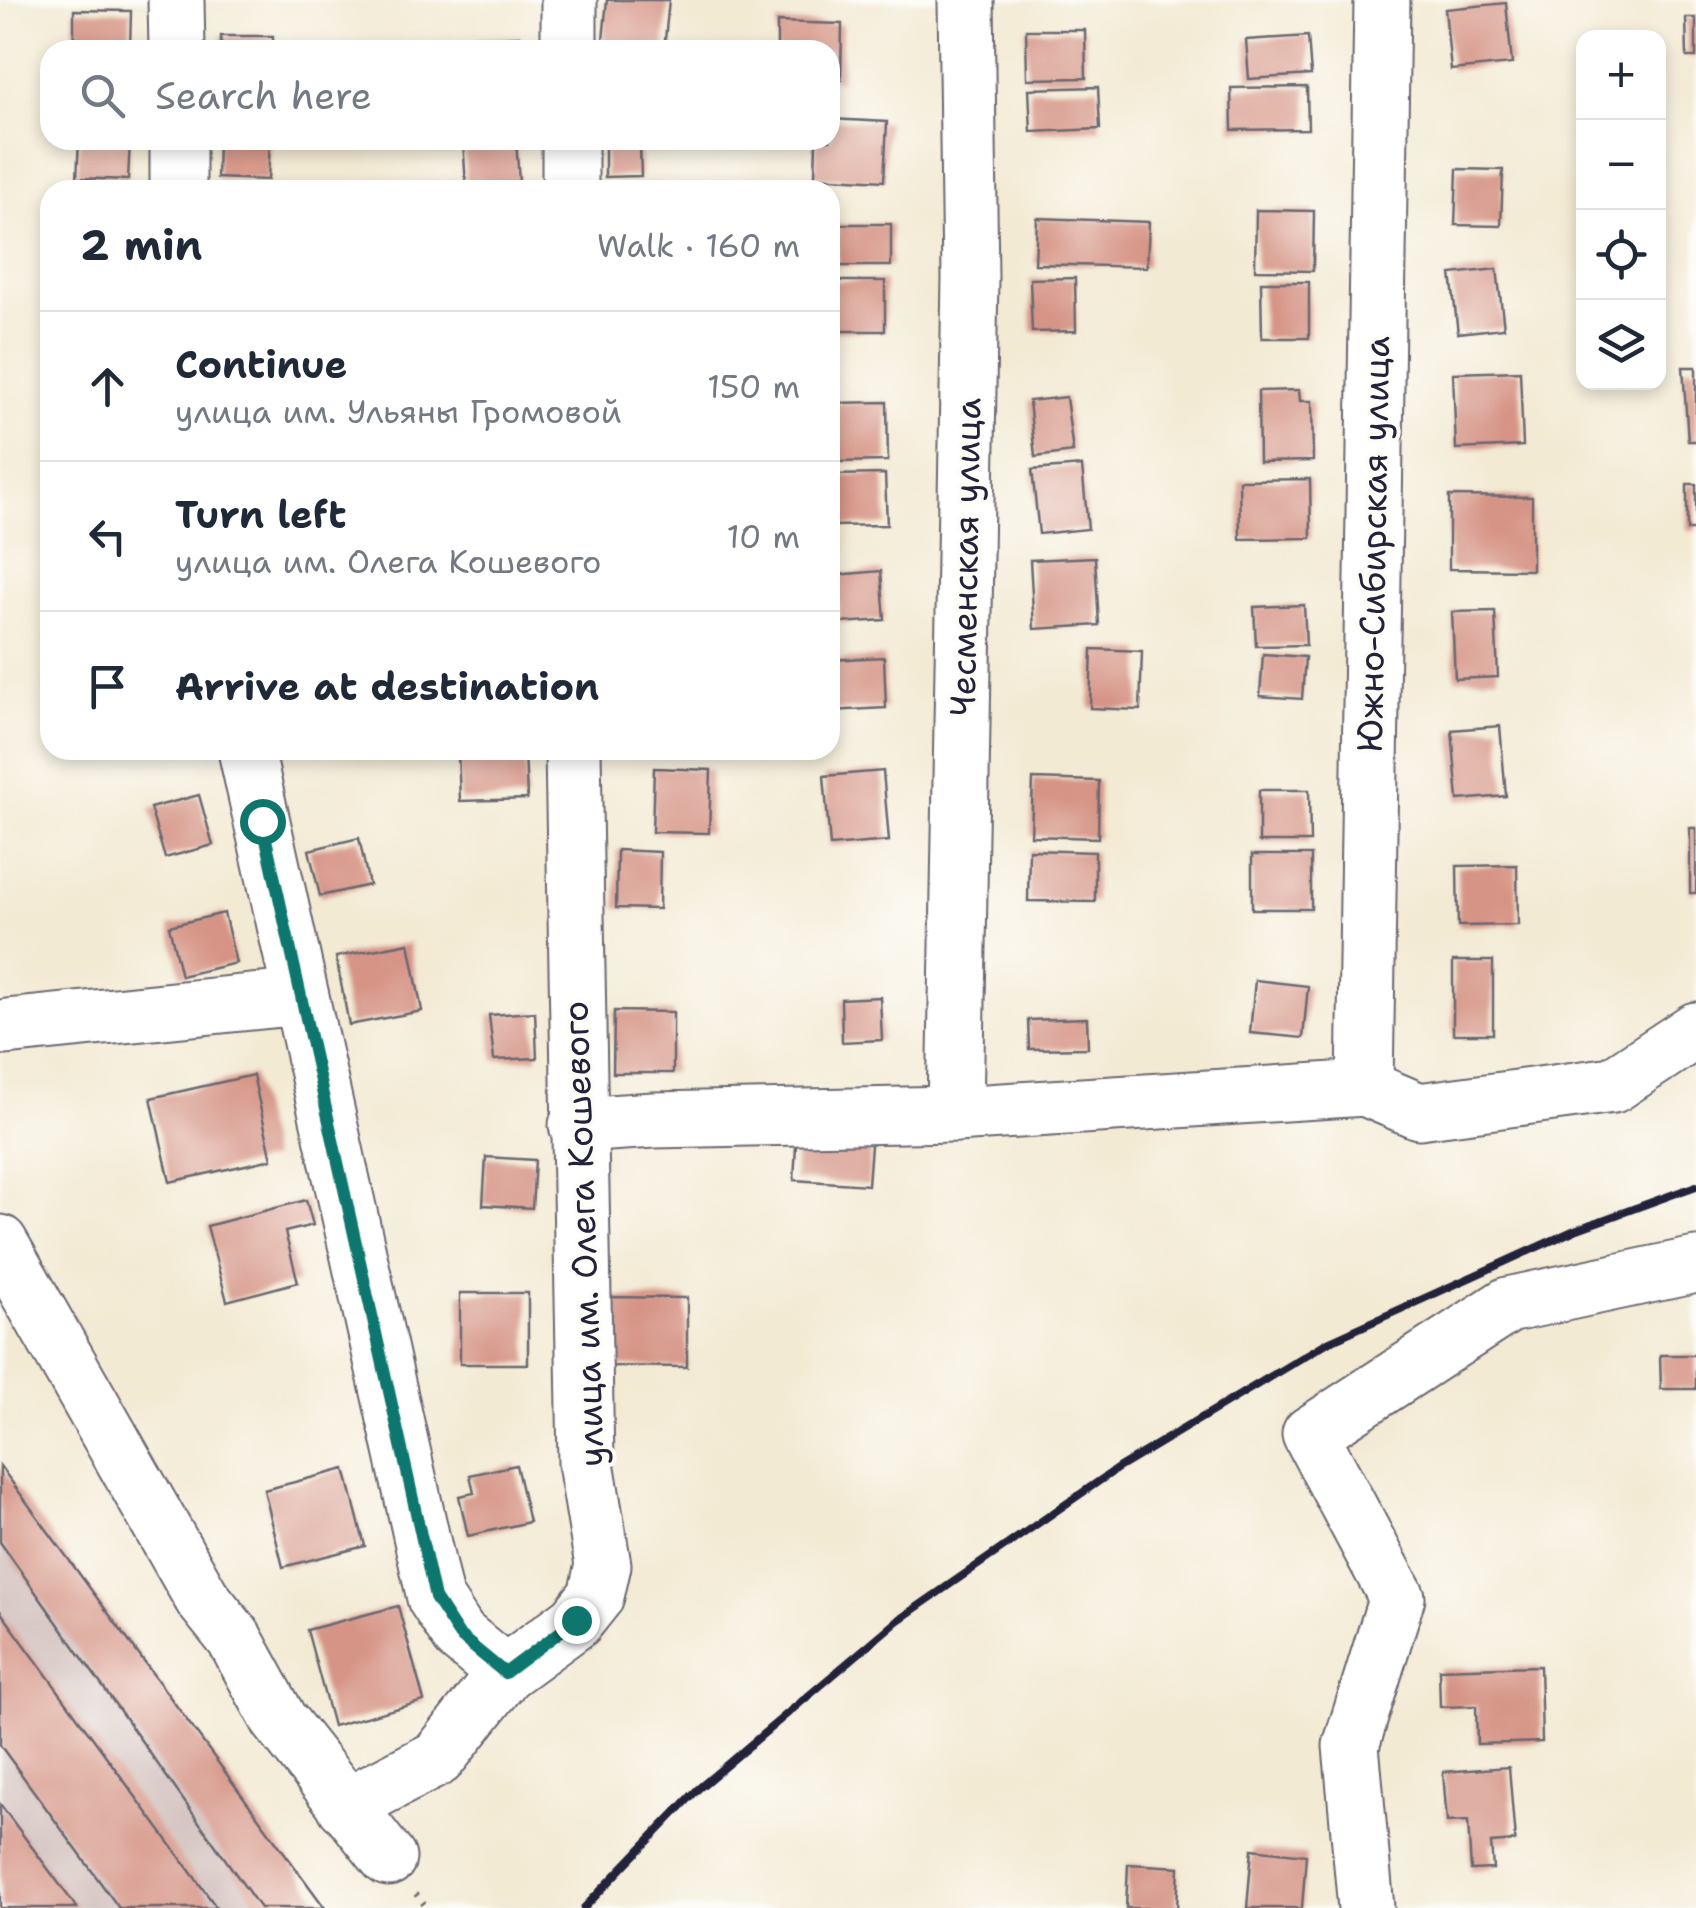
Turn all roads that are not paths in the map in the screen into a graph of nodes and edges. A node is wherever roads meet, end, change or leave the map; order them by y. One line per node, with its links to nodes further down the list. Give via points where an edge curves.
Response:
1 (176, 0): 5 (street)
2 (569, 0): 6 (street)
3 (966, 0): 17 (street, Чесменская улица, via 970,277)
4 (1382, 0): 16 (street, Южно-Сибирская улица)
5 (177, 40)
6 (569, 40)
7 (178, 150): 9 (street)
8 (570, 150): 10 (street)
9 (178, 180)
10 (570, 180)
11 (248, 760): 13 (street)
12 (573, 760): 18 (street, улица им. Олега Кошевого)
13 (301, 997): 14 (street); 21 (street, via 435,1598 459,1635)
14 (2, 1017)
15 (1696, 1030): 16 (street, via 1614,1086 1419,1111)
16 (1364, 1088): 17 (street)
17 (955, 1114): 18 (street)
18 (578, 1125): 21 (street, улица им. Олега Кошевого, via 586,1463 603,1565 596,1596 576,1620)
19 (0, 1243): 22 (street, via 202,1598 234,1638 278,1720)
20 (1696, 1265): 24 (street, via 1508,1304 1310,1434 1396,1597 1351,1746)
21 (505, 1673): 22 (street, улица им. Олега Кошевого, via 438,1758)
22 (345, 1806): 23 (street)
23 (388, 1858)
24 (1366, 1908)

